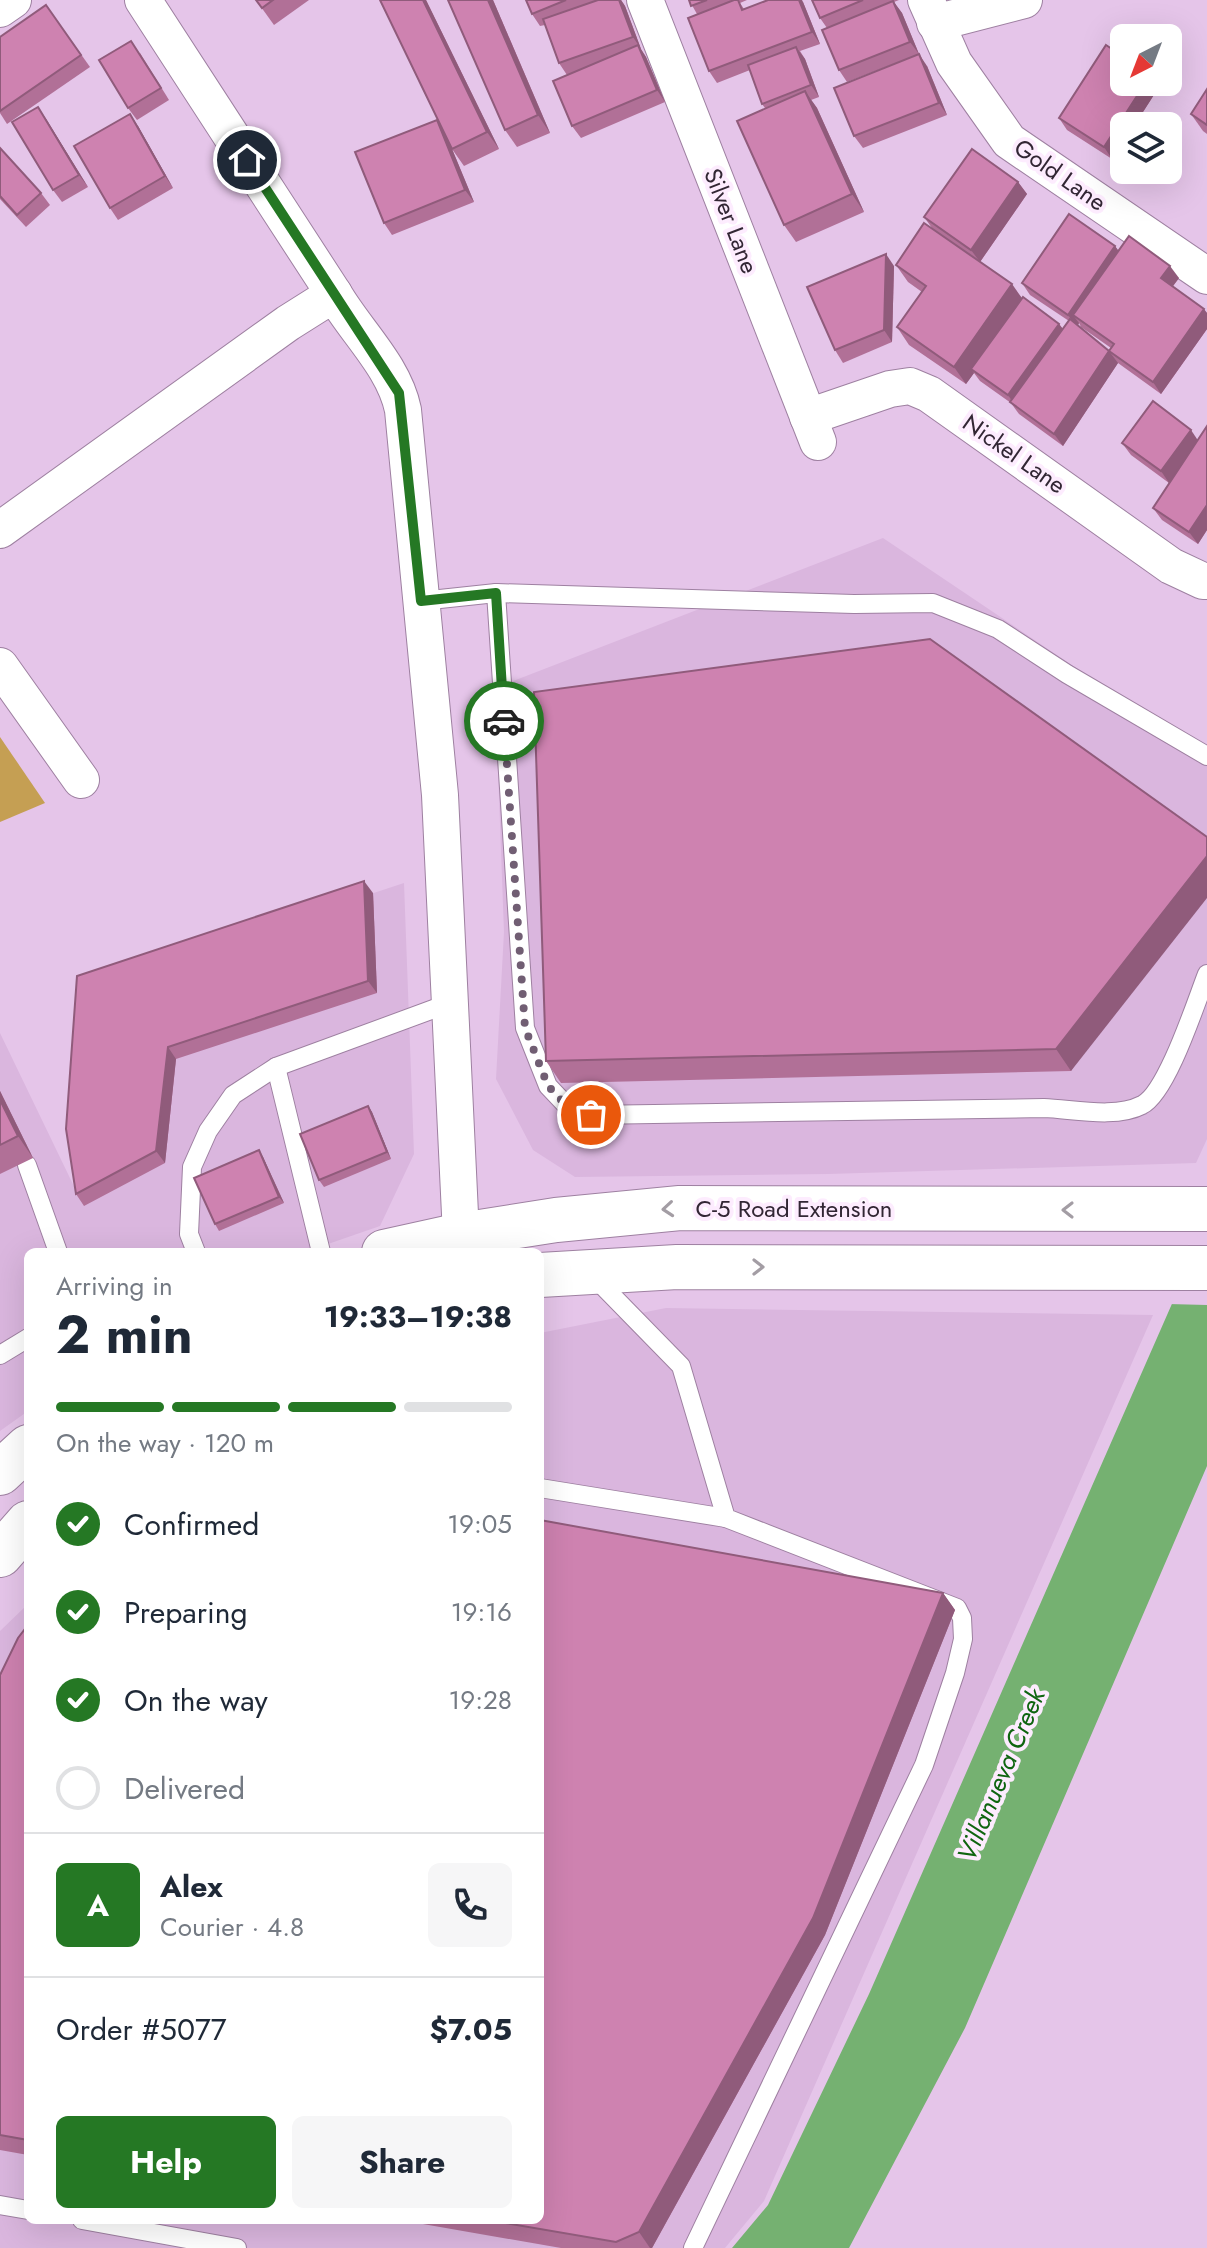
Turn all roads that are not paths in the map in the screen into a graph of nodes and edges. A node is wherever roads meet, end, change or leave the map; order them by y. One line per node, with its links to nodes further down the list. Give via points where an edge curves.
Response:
1 (13, 0): 5 (street)
2 (143, 0): 8 (street)
3 (645, 0): 9 (street, Silver Lane)
4 (1024, 0): 6 (street)
5 (0, 9)
6 (930, 12): 7 (street, Gold Lane, via 954,63 1009,141)
7 (1207, 276)
8 (334, 294): 10 (street); 13 (street, via 399,393)
9 (813, 430): 11 (street, Nickel Lane, via 890,389 910,386 929,394 1171,566)
10 (0, 530)
11 (1207, 581)
12 (496, 593): 13 (lane); 15 (lane, via 933,603 998,629); 17 (lane, via 525,1028 548,1086 566,1105 591,1115 1119,1111 1143,1105 1157,1092)
13 (421, 601): 18 (street, via 440,795)
14 (0, 666): 16 (street)
15 (1207, 756)
16 (81, 780)
17 (1207, 974)
18 (450, 1003): 19 (lane); 22 (street)
19 (276, 1067): 24 (lane, via 233,1095 192,1167 189,1234); 25 (lane)
20 (27, 1165): 23 (lane)
21 (1207, 1209): 22 (main road, C-5 Road Extension, one-way to 22, via 680,1208)
22 (461, 1235): 26 (main road, C-5 Road Extension)
23 (57, 1248)
24 (194, 1248)
25 (320, 1248)
26 (402, 1248)
27 (1207, 1268): 28 (main road, one-way to 27)
28 (588, 1271): 29 (main road); 35 (lane, via 681,1366)
29 (544, 1275)
30 (24, 1340): 31 (lane)
31 (0, 1355)
32 (24, 1451): 33 (main road)
33 (0, 1473)
34 (544, 1489): 35 (lane)
35 (726, 1518): 42 (lane, via 957,1608 963,1639 924,1765)
36 (24, 1528): 37 (main road)
37 (0, 1555)
38 (0, 2205): 39 (lane)
39 (24, 2209)
40 (104, 2224): 41 (lane)
41 (237, 2248)
42 (693, 2248)

